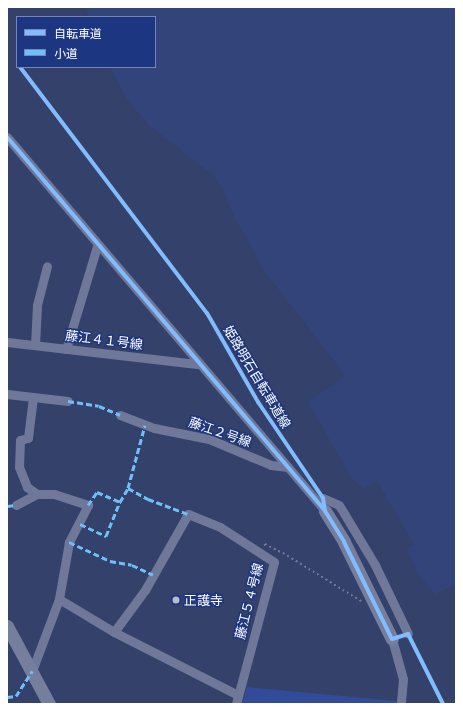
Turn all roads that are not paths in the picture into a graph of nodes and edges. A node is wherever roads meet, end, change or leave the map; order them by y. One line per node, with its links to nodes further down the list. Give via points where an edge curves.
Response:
1 (8, 139): 2 (street)
2 (97, 246): 6 (street); 7 (street)
3 (47, 266): 5 (street, via 37,305)
4 (7, 342): 5 (street, 藤江４１号線)
5 (35, 345): 6 (street, 藤江４１号線)
6 (66, 349): 7 (street, 藤江４１号線)
7 (197, 364): 12 (street)
8 (7, 394): 9 (street)
9 (32, 397): 10 (street); 13 (street, via 28,438 20,440 19,467 27,486)
10 (68, 401)
11 (120, 416): 12 (street, 藤江２号線, via 154,428 210,440 271,465)
12 (288, 467): 16 (street)
13 (37, 494): 15 (street); 17 (street, via 54,494 88,505 69,542)
14 (323, 498): 20 (street, via 339,505 375,565)
15 (16, 505)
16 (325, 511): 21 (main road, via 344,542)
17 (59, 599): 19 (street); 22 (street)
18 (7, 626): 22 (main road)
19 (114, 632): 23 (street); 23 (street, 藤江５４号線, via 145,590 174,543 188,514 220,527 274,562)
20 (408, 634)
21 (392, 639): 25 (street, via 403,679)
22 (32, 671): 24 (main road)
23 (237, 700)
24 (49, 704)
25 (401, 704)

